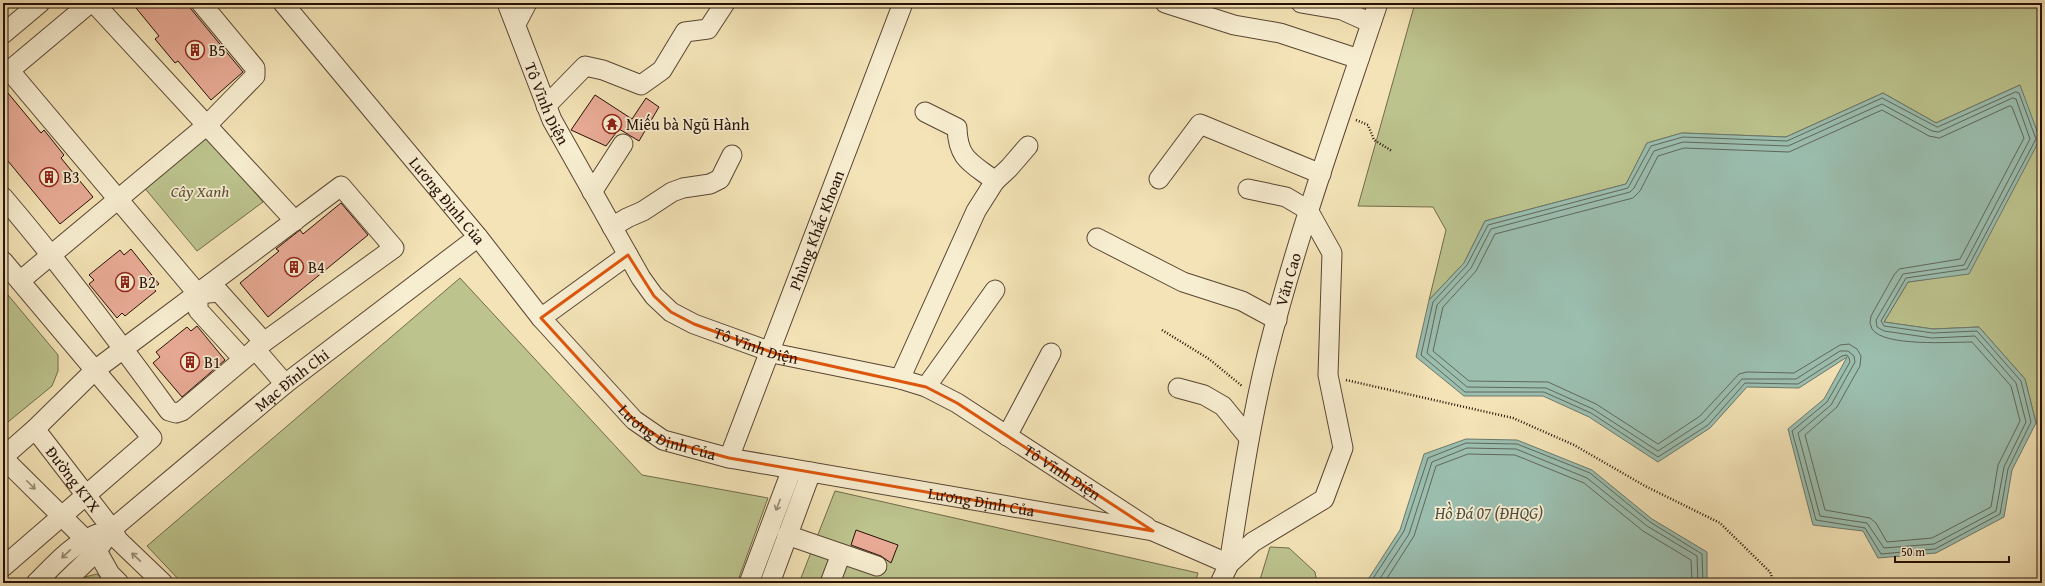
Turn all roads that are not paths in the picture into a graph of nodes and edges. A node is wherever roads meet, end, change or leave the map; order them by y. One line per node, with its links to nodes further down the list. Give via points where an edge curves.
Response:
1 (90, 3): 17 (street)
2 (94, 3): 22 (street)
3 (200, 3): 22 (street, via 255,68 255,76 250,84)
4 (283, 3): 36 (street, Lương Định Của)
5 (507, 3): 15 (street, Tô Vĩnh Diện)
6 (527, 3): 15 (street)
7 (725, 3): 20 (street, via 708,29 685,32 662,70 641,86 603,70 585,66)
8 (903, 3): 48 (street, Phùng Khắc Khoan)
9 (1165, 3): 18 (street, via 1234,25 1280,33)
10 (1301, 3): 14 (street, via 1342,10)
11 (1378, 3): 14 (street, Văn Cao)
12 (38, 4): 13 (street)
13 (22, 18): 16 (street); 17 (street)
14 (1371, 23): 18 (street, Văn Cao)
15 (516, 24): 20 (street, Tô Vĩnh Diện)
16 (3, 34)
17 (42, 42): 19 (street)
18 (1360, 59): 26 (street, Văn Cao)
19 (6, 73): 32 (street)
20 (546, 106): 30 (street, Tô Vĩnh Diện)
21 (925, 112): 28 (street, via 957,128 957,140 962,154)
22 (207, 125): 32 (street); 34 (street)
23 (623, 144): 30 (street)
24 (1028, 146): 28 (street)
25 (732, 155): 35 (street, via 720,179 710,184 672,192)
26 (1321, 174): 27 (street, via 1200,124); 33 (street, Văn Cao)
27 (1159, 179)
28 (995, 181): 51 (street, via 976,211)
29 (1248, 189): 33 (street, via 1286,197)
30 (592, 192): 35 (street, Tô Vĩnh Diện)
31 (3, 197): 38 (street)
32 (118, 200): 38 (street); 43 (street)
33 (1308, 210): 45 (street, Văn Cao); 69 (street, via 1332,253 1328,375 1343,448 1324,498 1253,542)
34 (295, 221): 43 (street); 47 (street, via 341,186 394,248)
35 (612, 227): 39 (street, Tô Vĩnh Diện)
36 (478, 237): 44 (street, Lương Định Của); 52 (street, Mạc Đĩnh Chi)
37 (1097, 238): 45 (street, via 1183,282 1242,300)
38 (52, 255): 41 (street); 46 (street)
39 (628, 255): 44 (street); 48 (street, Tô Vĩnh Diện, via 650,290 671,312 694,324)
40 (3, 261): 41 (street)
41 (20, 281): 50 (street)
42 (996, 290): 53 (street)
43 (198, 294): 46 (street); 47 (street, via 198,310); 47 (street, via 219,292)
44 (542, 318): 59 (street, Lương Định Của, via 634,420 663,440)
45 (1277, 320): 57 (street, Văn Cao)
46 (124, 349): 47 (street, via 169,411 176,413 182,412); 50 (street)
47 (254, 350): 52 (street)
48 (770, 351): 51 (street, Tô Vĩnh Diện); 59 (street, Phùng Khắc Khoan)
49 (1051, 353): 56 (street)
50 (95, 370): 55 (street); 62 (street, via 152,438)
51 (900, 379): 53 (street, Tô Vĩnh Diện)
52 (285, 384): 64 (street, Mạc Đĩnh Chi)
53 (926, 387): 56 (street, Tô Vĩnh Diện, via 957,403)
54 (1178, 388): 57 (street, via 1204,395 1223,406)
55 (35, 429): 58 (street); 62 (street, Đường KTX)
56 (1007, 436): 65 (street, Tô Vĩnh Diện)
57 (1249, 438): 69 (street, Văn Cao)
58 (3, 457): 63 (street, one-way to 63)
59 (730, 458): 60 (street, Lương Định Của)
60 (792, 469): 61 (street, Lương Định Của); 76 (street, one-way to 76)
61 (810, 472): 65 (street, Lương Định Của); 66 (street)
62 (86, 495): 63 (street); 64 (street, Đường KTX)
63 (62, 516): 67 (street); 71 (street)
64 (112, 529): 67 (street, Mạc Đĩnh Chi); 75 (street, Đường KTX, one-way to 64, via 118,540)
65 (1153, 532): 69 (street, Lương Định Của)
66 (787, 536): 68 (street); 77 (street)
67 (92, 545): 72 (street, Mạc Đĩnh Chi, one-way to 72, via 69,551); 73 (street, Mạc Đĩnh Chi); 74 (street, via 110,574)
68 (841, 554): 70 (street); 78 (street)
69 (1229, 564): 79 (street)
70 (877, 566)
71 (3, 567)
72 (36, 583)
73 (64, 583)
74 (119, 583)
75 (163, 583)
76 (748, 583)
77 (770, 583)
78 (830, 583)
79 (1220, 583)

